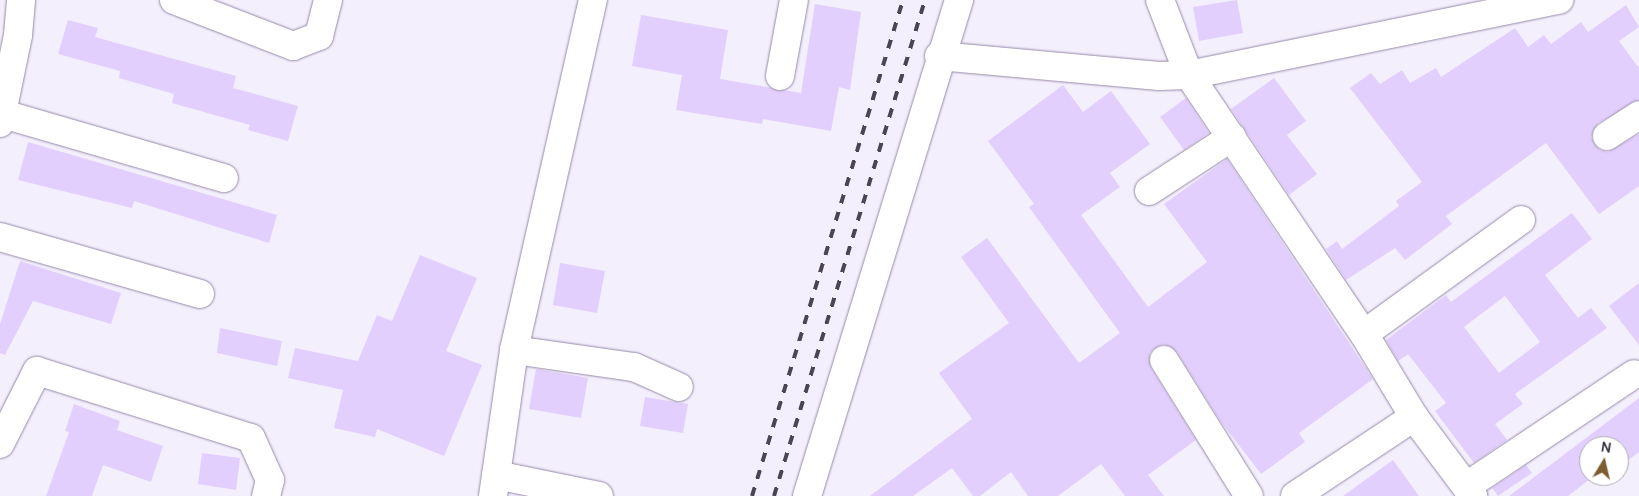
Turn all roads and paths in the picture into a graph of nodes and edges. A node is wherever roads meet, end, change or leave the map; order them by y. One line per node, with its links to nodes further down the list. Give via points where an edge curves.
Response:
1 (21, 0): 13 (street)
2 (174, 0): 3 (street, via 293,46 319,36)
3 (328, 0)
4 (794, 0): 11 (street)
5 (959, 0): 9 (street)
6 (1160, 0): 10 (street)
7 (1559, 0): 10 (street)
8 (588, 2): 22 (street)
9 (939, 56): 10 (street, via 1159,76); 30 (street)
10 (1189, 75): 15 (street)
11 (780, 76)
12 (1639, 115): 14 (street)
13 (1, 118): 16 (street)
14 (1607, 136)
15 (1232, 137): 17 (street); 21 (street)
16 (224, 178)
17 (1149, 191)
18 (1522, 220): 21 (street)
19 (0, 237): 20 (street)
20 (200, 294)
21 (1364, 334): 26 (street)
22 (514, 350): 25 (street, via 634,368); 28 (street)
23 (1164, 360): 33 (street)
24 (1634, 374): 29 (street)
25 (679, 387)
26 (1414, 417): 29 (street); 34 (street)
27 (0, 444): 31 (street, via 37,371 251,438 270,480)
28 (494, 486): 32 (street)
29 (1470, 491)
30 (812, 492)
31 (266, 496)
32 (599, 496)
33 (1249, 496)
34 (1295, 496)

